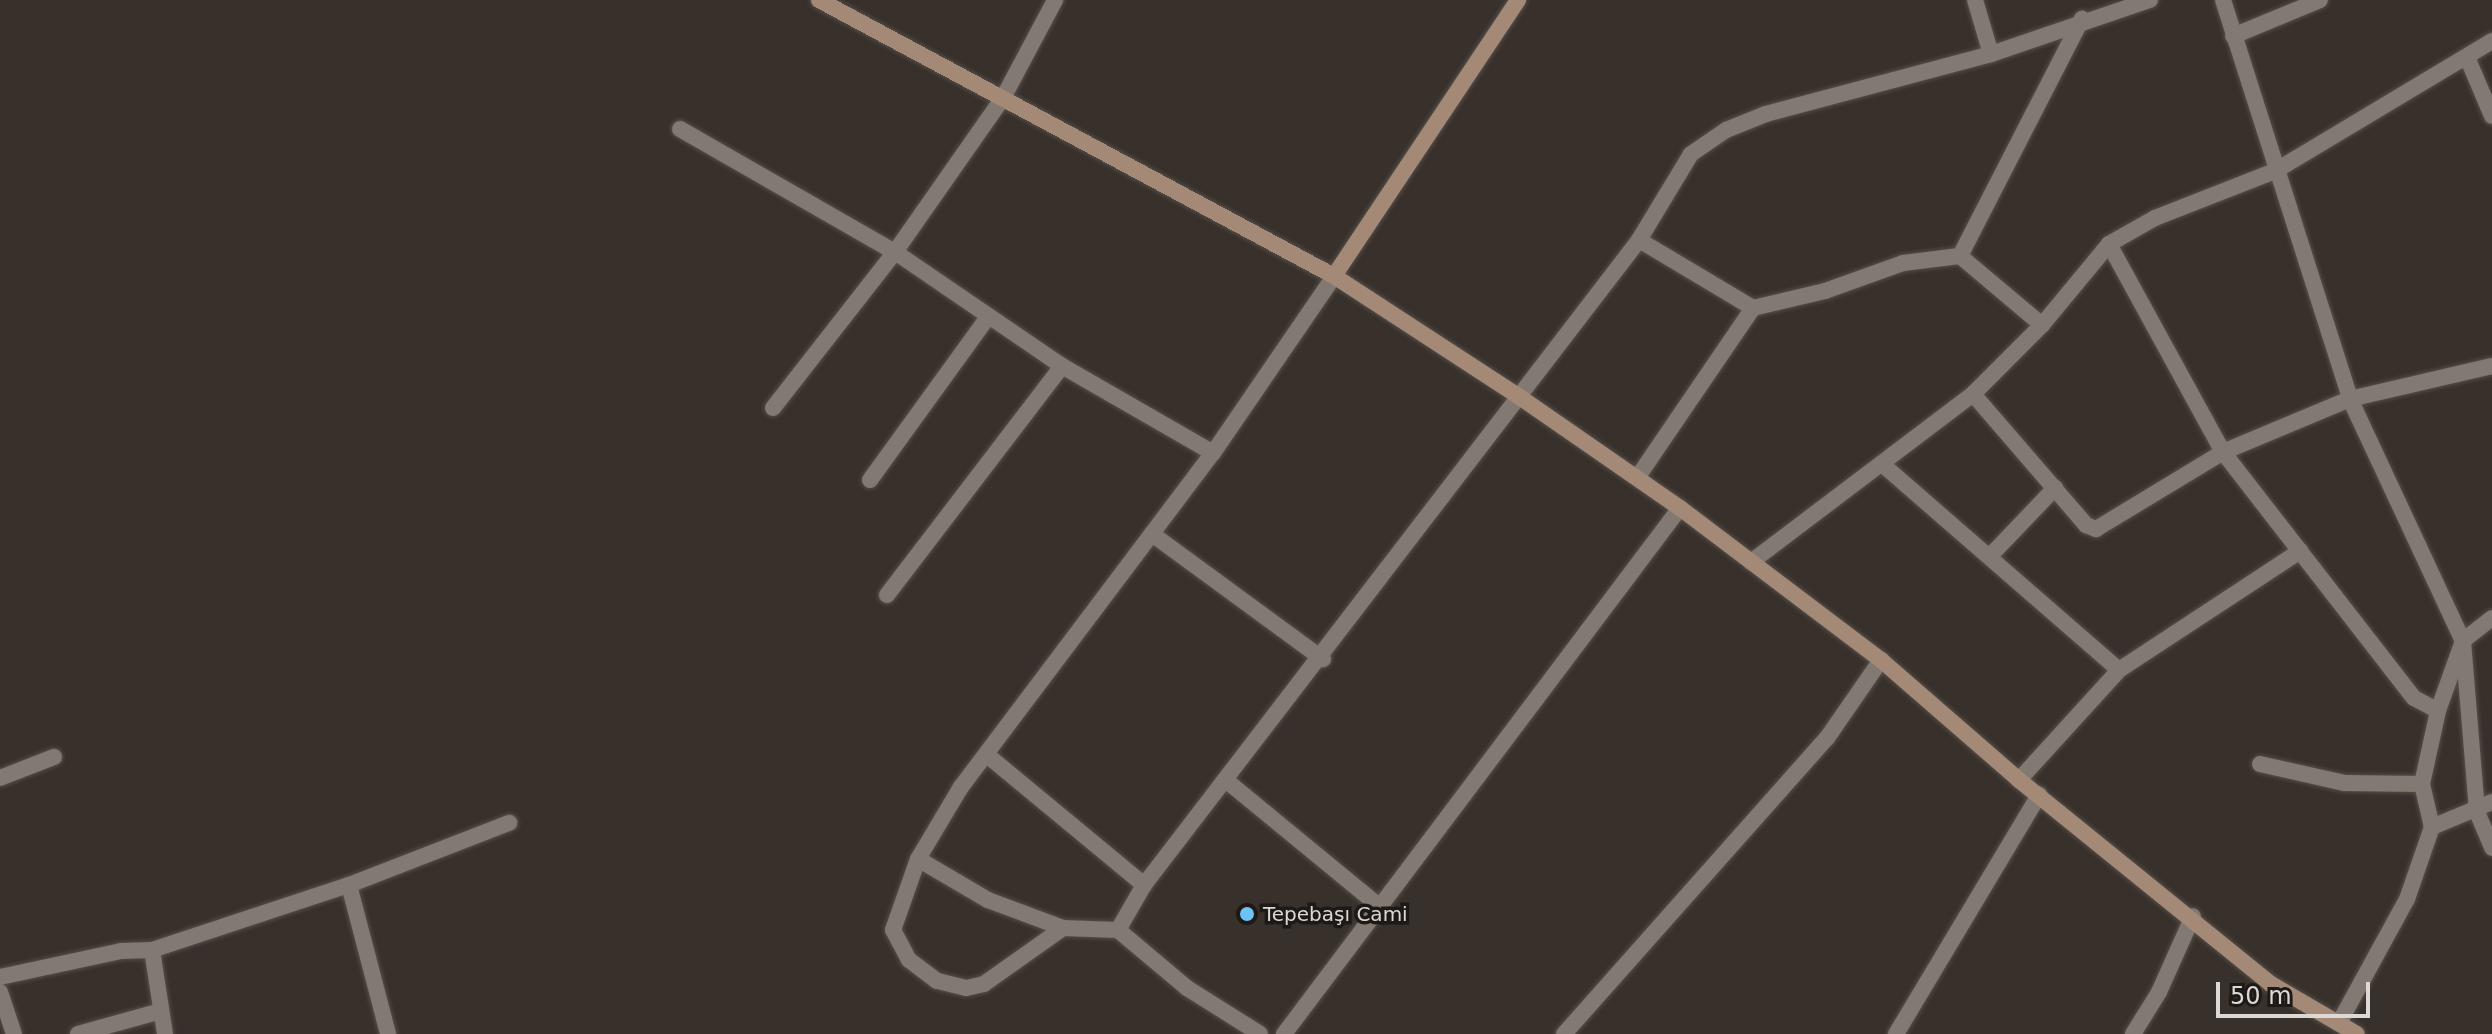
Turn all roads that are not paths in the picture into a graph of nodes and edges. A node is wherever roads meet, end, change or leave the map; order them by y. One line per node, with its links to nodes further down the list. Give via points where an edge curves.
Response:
1 (819, 0): 13 (street)
2 (1055, 0): 13 (street)
3 (1518, 0): 21 (street)
4 (1975, 0): 11 (street)
5 (2150, 0): 8 (street)
6 (2223, 0): 9 (street)
7 (2320, 0): 9 (street)
8 (2082, 19): 11 (street); 20 (street)
9 (2233, 36): 16 (street)
10 (2492, 41): 12 (street)
11 (1991, 54): 17 (street, via 1726,130 1691,154)
12 (2467, 57): 14 (street); 16 (street)
13 (1003, 98): 19 (street); 21 (street)
14 (2492, 116)
15 (680, 129): 19 (street)
16 (2275, 171): 18 (street, via 2155,218); 29 (street)
17 (1639, 240): 22 (street); 28 (street)
18 (2109, 244): 24 (street); 31 (street)
19 (895, 252): 23 (street); 30 (street)
20 (1960, 256): 22 (street, via 1903,263 1825,291); 24 (street)
21 (1334, 276): 28 (street); 32 (street)
22 (1753, 308): 34 (street)
23 (988, 317): 25 (street); 35 (street)
24 (2042, 325): 27 (street)
25 (1062, 366): 32 (street); 42 (street)
26 (2492, 366): 29 (street)
27 (1973, 394): 33 (street); 36 (street)
28 (1521, 398): 34 (street); 45 (street)
29 (2350, 399): 31 (street); 44 (street)
30 (773, 408)
31 (2223, 452): 36 (street, via 2096,529); 39 (street)
32 (1213, 453): 38 (street)
33 (1882, 464): 40 (street); 41 (street)
34 (1637, 478): 37 (street)
35 (870, 480)
36 (2055, 488): 40 (street)
37 (1680, 508): 41 (street); 65 (street)
38 (1152, 534): 45 (street); 49 (street)
39 (2300, 551): 47 (street); 48 (street, via 2414,698)
40 (1991, 555): 47 (street)
41 (1751, 562): 46 (street)
42 (887, 595)
43 (2492, 618): 44 (street)
44 (2463, 641): 48 (street); 58 (street)
45 (1323, 659): 54 (street)
46 (1881, 660): 53 (street); 80 (street, via 1827,738)
47 (2119, 670): 53 (street)
48 (2438, 711): 55 (street)
49 (987, 755): 62 (street); 64 (street)
50 (54, 757): 52 (street)
51 (2260, 764): 55 (street, via 2344,783)
52 (0, 778)
53 (2019, 780): 56 (street)
54 (1228, 782): 64 (street); 65 (street)
55 (2422, 784): 60 (street)
56 (2039, 795): 66 (street); 81 (street)
57 (2492, 802): 58 (street)
58 (2477, 812): 60 (street); 61 (street)
59 (509, 823): 63 (street)
60 (2432, 827): 73 (street, via 2407,899)
61 (2492, 848)
62 (918, 859): 67 (street, via 988,900); 67 (street, via 893,930 909,960 937,981 966,988 984,984)
63 (349, 885): 69 (street); 77 (street)
64 (1144, 885): 68 (street)
65 (1380, 907): 79 (street)
66 (2193, 916): 73 (street, via 2271,984); 82 (street, via 2159,992)
67 (1063, 928): 68 (street)
68 (1118, 930): 78 (street, via 1187,988)
69 (152, 950): 70 (street, via 121,951); 72 (street)
70 (0, 977)
71 (0, 992): 74 (street)
72 (161, 1011): 75 (street); 76 (street)
73 (2339, 1023): 83 (street)
74 (14, 1034)
75 (78, 1034)
76 (165, 1034)
77 (388, 1034)
78 (1260, 1034)
79 (1284, 1034)
80 (1564, 1034)
81 (1896, 1034)
82 (2133, 1034)
83 (2357, 1034)

